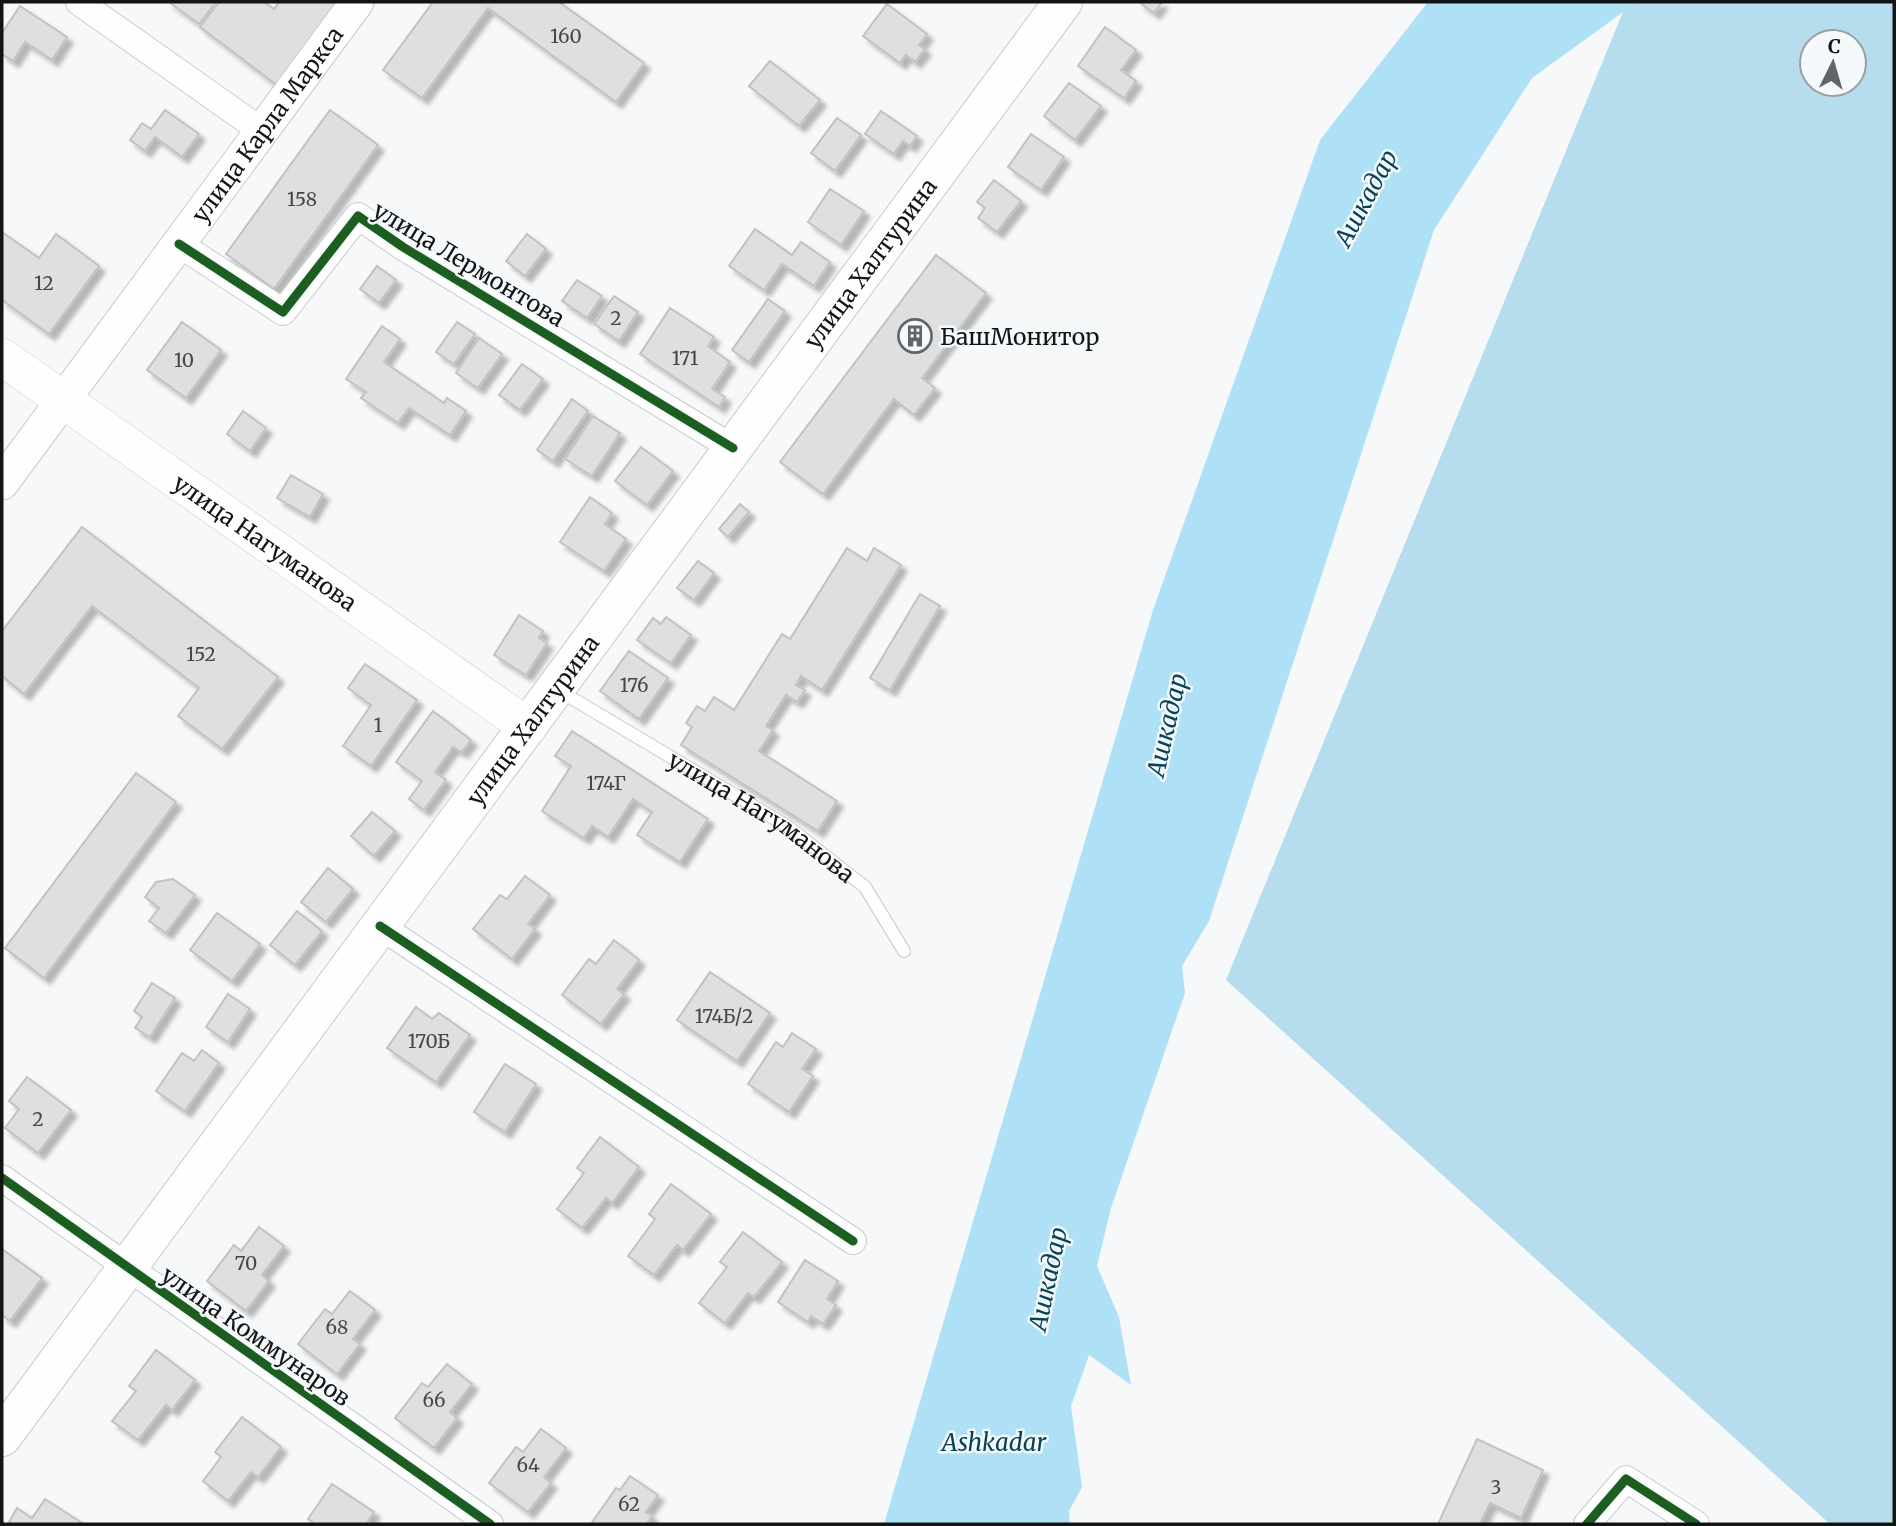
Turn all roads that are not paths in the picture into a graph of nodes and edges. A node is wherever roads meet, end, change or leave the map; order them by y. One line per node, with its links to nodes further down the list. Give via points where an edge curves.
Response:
1 (79, 2): 4 (street)
2 (357, 2): 4 (street, улица Карла Маркса)
3 (1063, 2): 8 (main road, улица Халтурина)
4 (262, 131): 5 (street, улица Карла Маркса)
5 (179, 244): 7 (street, улица Карла Маркса); 8 (street, улица Лермонтова, via 283,312 358,216)
6 (2, 357): 7 (main road, улица Нагуманова)
7 (64, 400): 9 (street, улица Карла Маркса); 11 (main road, улица Нагуманова)
8 (733, 448): 10 (main road, улица Халтурина)
9 (2, 483)
10 (555, 689): 11 (main road, улица Халтурина); 13 (lane, улица Нагуманова, via 787,826 865,887)
11 (528, 727): 12 (main road, улица Халтурина)
12 (380, 926): 15 (street); 16 (main road, улица Халтурина)
13 (904, 951)
14 (2, 1178): 16 (street, улица Коммунаров)
15 (853, 1241)
16 (126, 1268): 17 (main road, улица Халтурина); 18 (street, улица Коммунаров)
17 (2, 1437)
18 (490, 1524)
19 (1587, 1524): 20 (street, via 1626,1479)
20 (1696, 1524)

